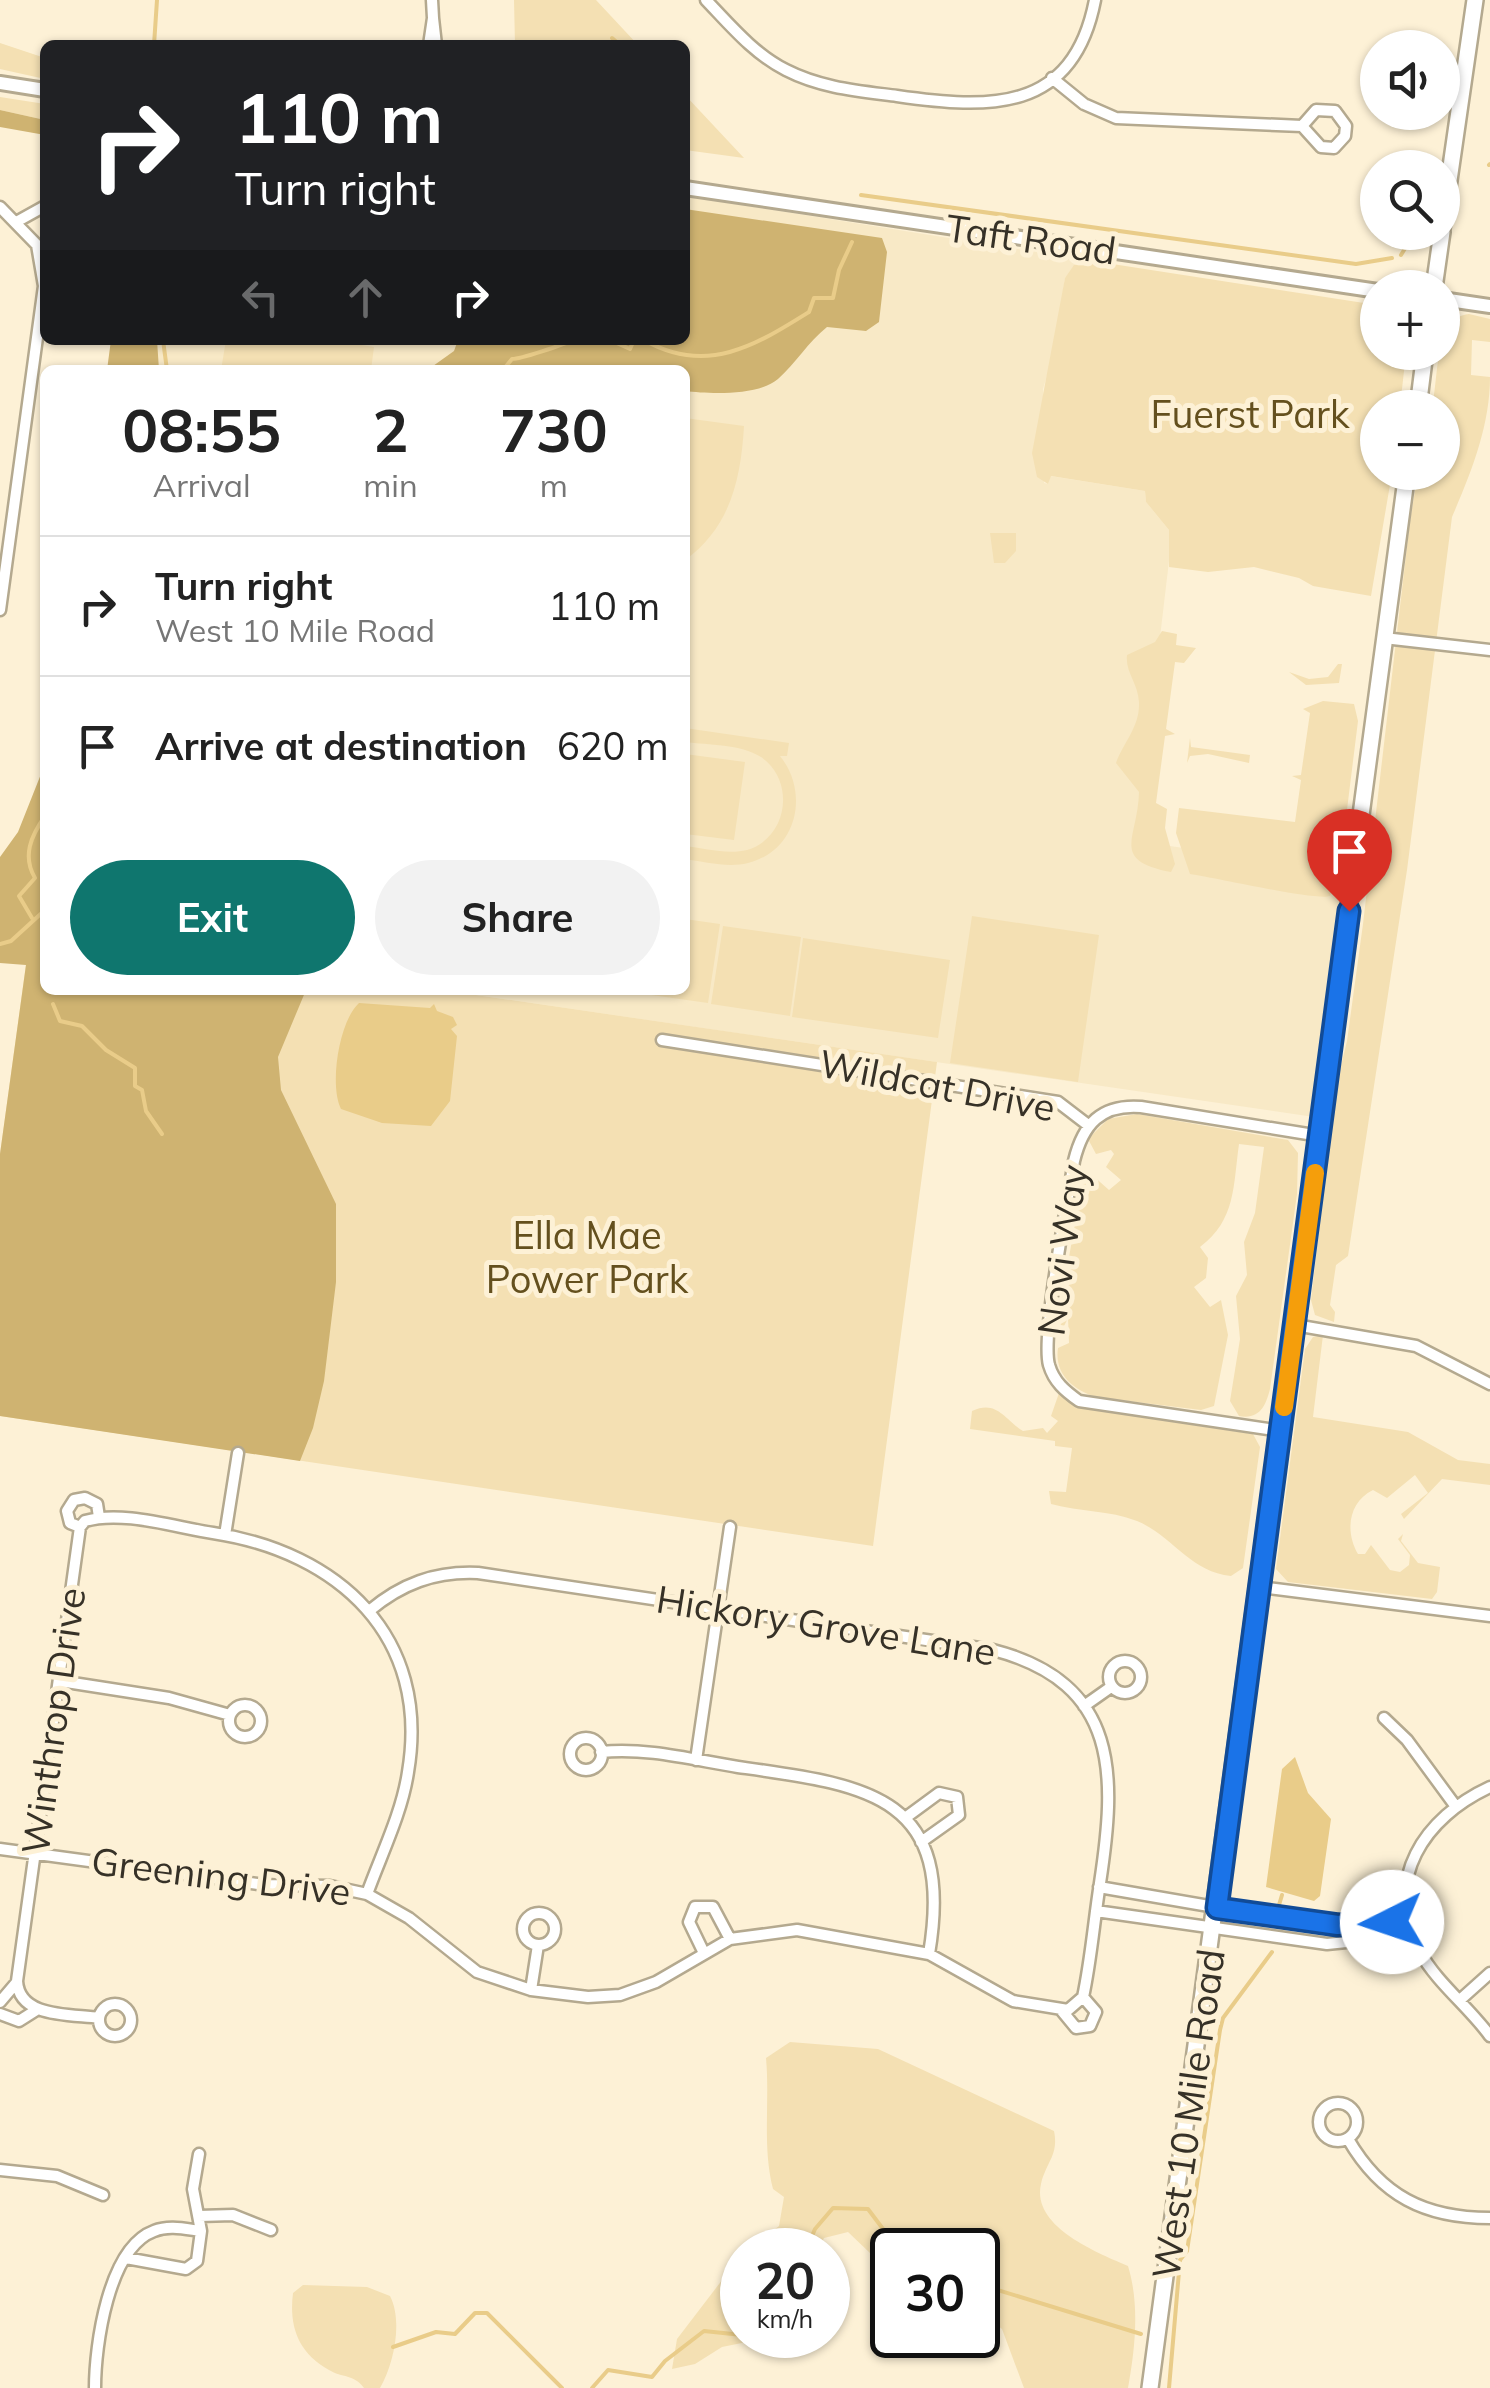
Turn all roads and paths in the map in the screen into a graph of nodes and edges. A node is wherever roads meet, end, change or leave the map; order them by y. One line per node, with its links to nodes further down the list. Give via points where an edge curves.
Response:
1 (432, 0): 5 (street)
2 (706, 0): 6 (street, via 770,61 824,85 982,106 1017,98)
3 (1095, 0): 6 (street, via 1080,43)
4 (1475, 0): 10 (main road)
5 (432, 40)
6 (1052, 78): 9 (street, via 1077,100 1116,118)
7 (0, 83): 8 (street)
8 (40, 89)
9 (1302, 126): 9 (street, via 1321,147 1334,148 1346,136 1335,111 1316,110)
10 (1454, 150)
11 (690, 189): 16 (street, Taft Road)
12 (0, 207): 14 (street)
13 (40, 209): 14 (street)
14 (18, 221): 15 (street)
15 (40, 241)
16 (1360, 288)
17 (1460, 302): 18 (street)
18 (1490, 306)
19 (40, 315): 21 (street)
20 (1405, 490): 22 (main road, West 10 Mile Road)
21 (0, 610)
22 (1384, 638): 23 (street); 26 (main road, West 10 Mile Road)
23 (1490, 650)
24 (662, 1040): 25 (street, Wildcat Drive, via 1058,1102)
25 (1088, 1125): 26 (street, Wildcat Drive, via 1098,1114 1125,1106); 29 (street, Novi Way, via 1074,1161 1050,1333 1048,1362 1058,1384 1090,1404)
26 (1320, 1136): 27 (main road, West 10 Mile Road)
27 (1294, 1325): 28 (street, via 1416,1346); 29 (main road, West 10 Mile Road)
28 (1490, 1384)
29 (1281, 1430): 35 (main road, West 10 Mile Road)
30 (238, 1453): 34 (street)
31 (99, 1517): 32 (street); 32 (street, via 97,1504 74,1500 66,1511 70,1523); 34 (street)
32 (82, 1524): 39 (street, Winthrop Drive)
33 (730, 1527): 36 (street)
34 (225, 1535): 37 (street, via 288,1551 329,1573)
35 (1260, 1588): 38 (street); 55 (main road, West 10 Mile Road)
36 (717, 1608): 37 (street, Hickory Grove Lane, via 468,1572 413,1582); 41 (street, Hickory Grove Lane, via 1010,1654 1055,1678); 45 (street)
37 (369, 1611): 53 (street, via 399,1664 411,1734 406,1786)
38 (1490, 1616)
39 (60, 1681): 42 (street, via 169,1698); 51 (street, Winthrop Drive)
40 (1111, 1686): 41 (street)
41 (1084, 1706): 52 (street, Hickory Grove Lane, via 1110,1773)
42 (230, 1716)
43 (1384, 1718): 47 (street)
44 (601, 1752): 45 (street)
45 (696, 1760): 48 (street, via 842,1782 878,1797)
46 (1490, 1787): 47 (street)
47 (1454, 1804): 59 (street, via 1429,1830 1412,1864)
48 (904, 1818): 49 (street); 49 (street, via 939,1793 957,1797 959,1815)
49 (922, 1842): 65 (street, via 937,1895)
50 (0, 1849): 51 (street, Greening Drive)
51 (36, 1854): 53 (street, Greening Drive); 67 (street, Winthrop Drive)
52 (1099, 1888): 54 (street); 56 (street, Hickory Grove Lane)
53 (366, 1894): 68 (street, Greening Drive, via 409,1918 476,1972)
54 (1156, 1897): 55 (street); 57 (street)
55 (1217, 1908): 58 (street); 60 (main road, West 10 Mile Road)
56 (1096, 1911): 57 (street); 69 (street, Hickory Grove Lane)
57 (1153, 1920): 60 (street)
58 (1290, 1920): 59 (street); 62 (street)
59 (1409, 1926): 62 (street, via 1376,1941); 70 (street, via 1432,1970)
60 (1214, 1927): 62 (street); 87 (main road, West 10 Mile Road)
61 (730, 1938): 64 (street, Greening Drive); 64 (street, via 714,1907 695,1907 689,1922); 65 (street, Greening Drive, via 797,1930)
62 (1288, 1939)
63 (538, 1945): 68 (street)
64 (703, 1950): 68 (street, Greening Drive, via 656,1982 620,1995)
65 (929, 1954): 73 (street, Greening Drive, via 997,1994)
66 (1490, 1972): 70 (street)
67 (17, 1982): 71 (street); 72 (street, Winthrop Drive, via 22,2001)
68 (531, 1990)
69 (1083, 1997): 73 (street); 73 (street, Hickory Grove Lane, via 1096,2012 1090,2026 1076,2028)
70 (1461, 1999): 76 (street)
71 (0, 2002)
72 (38, 2009): 74 (street, via 19,2021); 75 (street)
73 (1068, 2009)
74 (0, 2015)
75 (99, 2018)
76 (1490, 2036)
77 (1348, 2139): 82 (street, via 1402,2201 1438,2214)
78 (198, 2154): 81 (street, via 193,2188)
79 (0, 2170): 80 (street, via 57,2176)
80 (102, 2195)
81 (199, 2216): 83 (street, via 233,2215); 84 (street)
82 (1490, 2218)
83 (271, 2230)
84 (201, 2231): 85 (street, via 154,2231); 85 (street, via 200,2256 190,2267)
85 (126, 2258): 86 (street, via 100,2330)
86 (95, 2388)
87 (1150, 2388)

